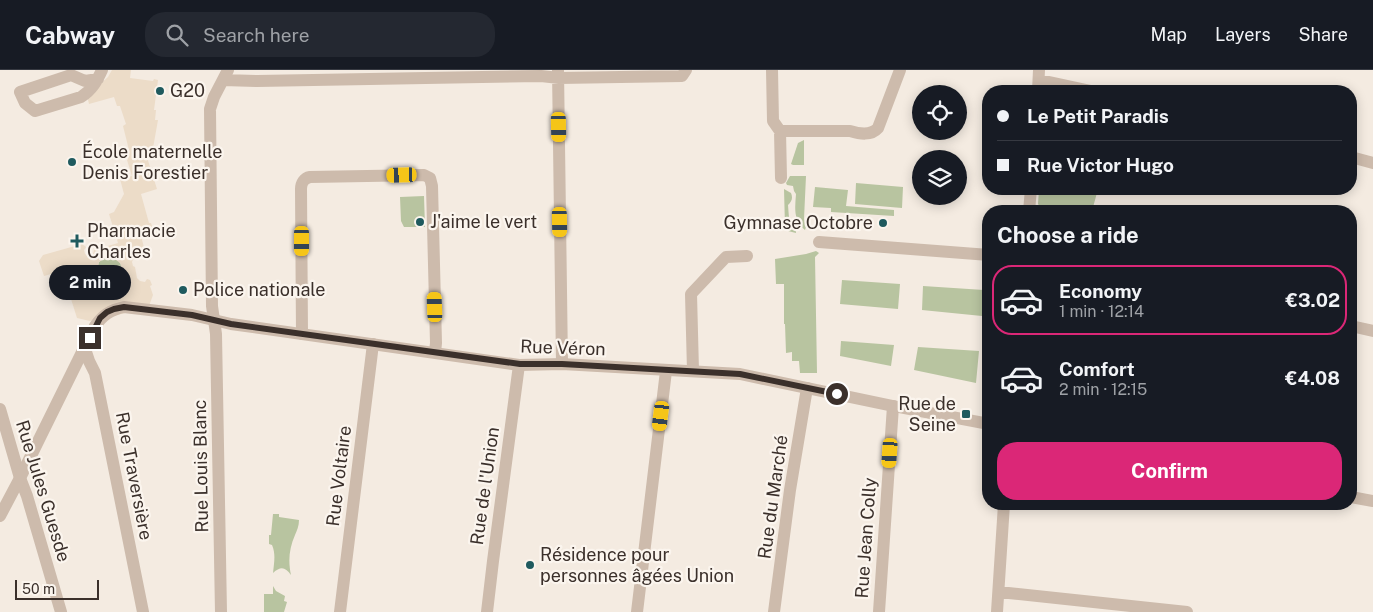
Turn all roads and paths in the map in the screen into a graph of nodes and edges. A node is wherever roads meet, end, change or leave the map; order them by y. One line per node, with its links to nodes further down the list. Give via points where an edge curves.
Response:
1 (686, 70): 5 (street, via 682,76)
2 (772, 70): 9 (street, via 774,121)
3 (900, 70): 9 (street, via 875,131 860,134 850,131)
4 (100, 74): 4 (street, via 85,81 71,76 20,92 25,103 36,111 81,97 90,91)
5 (558, 74): 6 (street, via 257,80); 24 (street)
6 (225, 75): 16 (street, Rue Louis Blanc, via 210,109)
7 (1039, 80): 8 (street)
8 (1063, 85)
9 (780, 132): 12 (street)
10 (1357, 159): 11 (street)
11 (1373, 163)
12 (781, 178)
13 (819, 242): 14 (street)
14 (982, 254)
15 (747, 256): 26 (street, via 726,257 691,294)
16 (214, 320): 19 (street, Rue Véron); 21 (street, Rue Véron, via 135,308 114,309 100,318); 39 (street, Rue Louis Blanc)
17 (1357, 327): 18 (street)
18 (1373, 331)
19 (302, 334): 20 (street, Rue Véron); 22 (street, via 301,189 304,180 310,177 424,175 430,178 432,186)
20 (372, 344): 22 (street, Rue Véron); 40 (street, Rue Voltaire)
21 (85, 349): 31 (street); 38 (street, Rue Traversière, via 96,372)
22 (435, 352): 23 (street, Rue Véron)
23 (520, 364): 24 (street, Rue Véron); 41 (street, Rue de l'Union)
24 (562, 364): 25 (street, Rue Véron)
25 (666, 370): 26 (street, Rue Véron); 42 (street)
26 (693, 371): 27 (street, Rue Véron, via 740,374)
27 (807, 388): 28 (street, Rue Véron); 43 (street, Rue du Marché)
28 (893, 406): 30 (street, Rue Véron); 44 (street, Rue Jean Colly)
29 (0, 409): 31 (street, Rue Jules Guesde)
30 (982, 423)
31 (20, 478): 35 (street); 37 (street, Rue Jules Guesde)
32 (1357, 498): 33 (street)
33 (1373, 501)
34 (1004, 510): 36 (street)
35 (0, 516)
36 (999, 592): 45 (street); 46 (street)
37 (61, 612)
38 (143, 612)
39 (221, 612)
40 (340, 612)
41 (487, 612)
42 (637, 612)
43 (774, 612)
44 (878, 612)
45 (997, 612)
46 (1187, 612)

